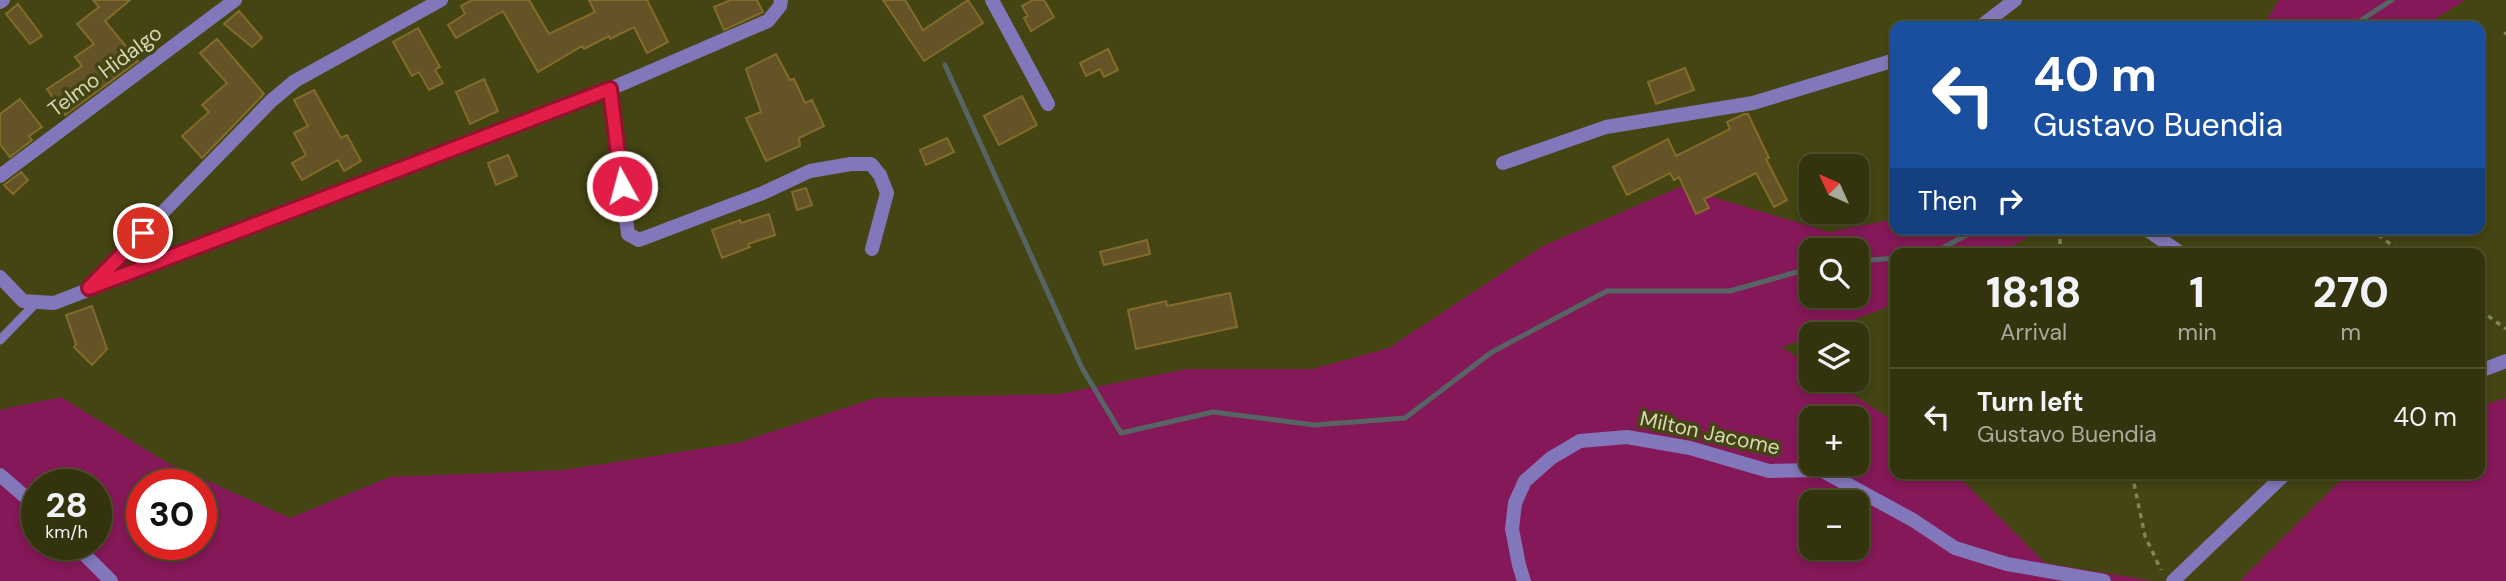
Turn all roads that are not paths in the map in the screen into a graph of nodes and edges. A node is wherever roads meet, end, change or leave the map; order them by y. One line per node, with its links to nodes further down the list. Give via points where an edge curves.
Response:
1 (235, 0): 11 (street, Telmo Hidalgo)
2 (441, 0): 16 (street, via 295,81)
3 (780, 0): 8 (street, via 768,21)
4 (992, 0): 9 (street)
5 (2015, 0): 6 (street)
6 (1988, 21)
7 (1890, 62): 10 (street, via 1753,103 1606,127)
8 (610, 89): 13 (street, via 628,234 639,240 678,227 810,171 872,164 887,193); 16 (street)
9 (1048, 104)
10 (1503, 163)
11 (0, 176)
12 (2155, 235): 14 (street)
13 (872, 248)
14 (2173, 248)
15 (0, 277): 17 (street, via 23,301)
16 (89, 288): 17 (street, via 54,303)
17 (36, 303): 18 (lane)
18 (0, 341)
19 (2506, 361): 20 (street)
20 (2485, 369)
21 (0, 475): 23 (street)
22 (2280, 479): 28 (street)
23 (21, 493)
24 (90, 560): 25 (street)
25 (111, 581)
26 (1524, 581): 27 (street, Milton Jacome, via 1512,529 1515,503 1525,481 1580,441 1627,437 1690,448 1769,471 1821,470 1955,548 2007,564)
27 (2104, 581)
28 (2173, 581)

